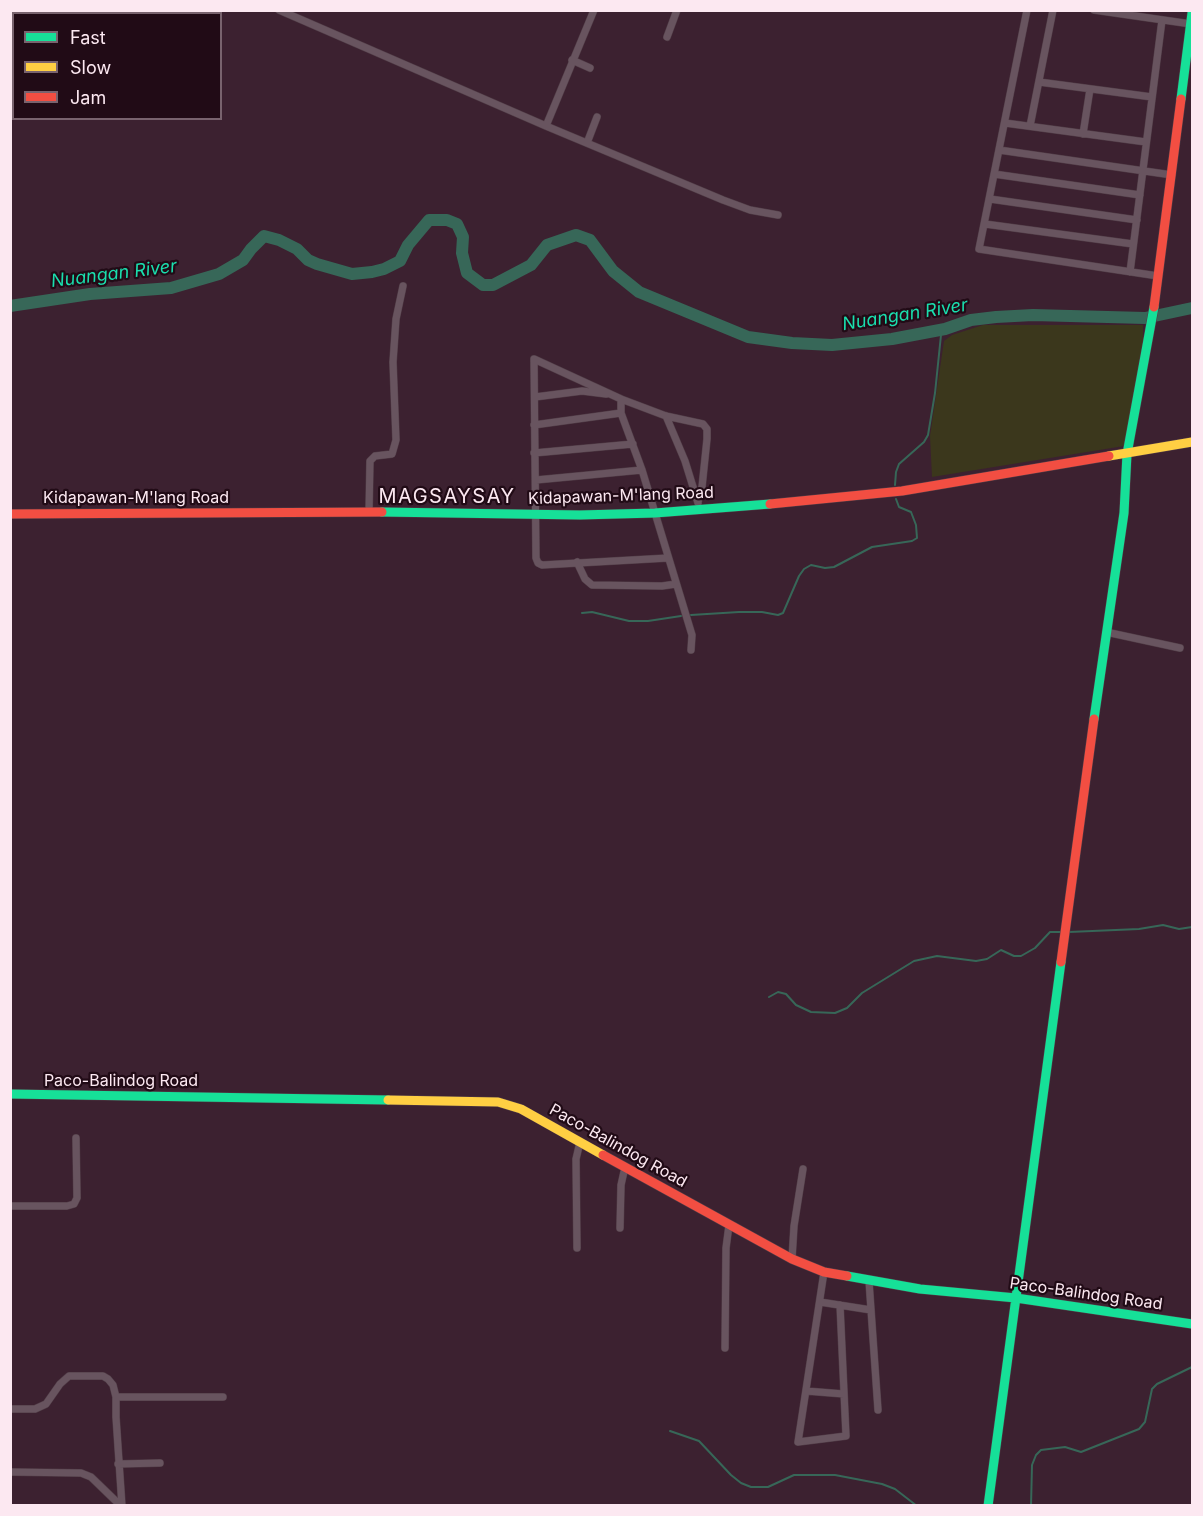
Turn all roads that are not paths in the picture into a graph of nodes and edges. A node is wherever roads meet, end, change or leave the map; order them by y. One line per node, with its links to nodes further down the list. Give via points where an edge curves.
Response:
1 (279, 10): 18 (street)
2 (594, 10): 11 (street)
3 (677, 10): 10 (street)
4 (1027, 10): 17 (street)
5 (1053, 10): 13 (street)
6 (1094, 10): 8 (street)
7 (1192, 12): 9 (street)
8 (1162, 20): 9 (street); 15 (street)
9 (1191, 24): 26 (street)
10 (667, 37)
11 (572, 60): 12 (street); 18 (street)
12 (590, 68)
13 (1039, 82): 14 (street); 19 (street)
14 (1090, 89): 15 (street); 20 (street)
15 (1152, 97): 21 (street)
16 (597, 117): 22 (street)
17 (1005, 123): 19 (street); 23 (street)
18 (546, 126): 22 (street)
19 (1030, 126): 20 (street)
20 (1083, 134): 21 (street)
21 (1146, 142): 24 (street)
22 (586, 143): 29 (street, via 723,200)
23 (999, 150): 24 (street); 25 (street)
24 (1143, 171): 26 (street); 27 (street)
25 (994, 174): 27 (street); 28 (street)
26 (1172, 175): 34 (street)
27 (1140, 195): 30 (street)
28 (990, 199): 30 (street); 31 (street)
29 (778, 215)
30 (1137, 220): 32 (street)
31 (985, 224): 32 (street); 33 (street, via 980,249)
32 (1133, 244): 33 (street)
33 (1130, 272): 34 (street)
34 (1158, 276): 44 (street)
35 (403, 286): 48 (street, via 393,362 396,440 392,454 375,456 370,461)
36 (619, 397): 37 (street, via 582,391); 37 (street, via 534,359); 38 (street); 39 (street)
37 (535, 398): 40 (street)
38 (621, 413): 40 (street); 42 (street)
39 (666, 416): 47 (street); 47 (street, via 703,424 707,429)
40 (534, 425): 43 (street)
41 (1192, 442): 44 (street, Kidapawan-M'lang Road)
42 (633, 444): 43 (street); 45 (street)
43 (534, 453): 46 (street)
44 (1127, 454): 47 (street, Kidapawan-M'lang Road, via 902,491); 55 (street, via 1124,513)
45 (642, 470): 46 (street); 49 (street)
46 (536, 480): 51 (street)
47 (698, 506): 49 (street, Kidapawan-M'lang Road)
48 (369, 512): 50 (street, Kidapawan-M'lang Road); 51 (street, Kidapawan-M'lang Road)
49 (655, 513): 51 (street, Kidapawan-M'lang Road); 52 (street)
50 (10, 514)
51 (536, 514): 53 (street, via 538,563)
52 (668, 558): 53 (street); 54 (street)
53 (577, 562): 54 (street, via 592,585)
54 (676, 584): 57 (street, via 692,634)
55 (1106, 633): 56 (street); 70 (street)
56 (1180, 648)
57 (691, 650)
58 (10, 1094): 60 (street, Paco-Balindog Road, via 498,1102 521,1109)
59 (76, 1138): 63 (street, via 74,1204)
60 (580, 1142): 61 (street, Paco-Balindog Road); 66 (street, via 576,1159)
61 (625, 1167): 64 (street, Paco-Balindog Road); 65 (street)
62 (802, 1169): 67 (street)
63 (10, 1206)
64 (729, 1225): 67 (street, Paco-Balindog Road); 75 (street)
65 (620, 1228)
66 (577, 1248)
67 (792, 1259): 68 (street, Paco-Balindog Road)
68 (824, 1272): 69 (street, Paco-Balindog Road); 71 (street)
69 (869, 1281): 70 (street, Paco-Balindog Road); 73 (street)
70 (1016, 1298): 74 (street, Paco-Balindog Road); 86 (street)
71 (820, 1302): 72 (street); 76 (street)
72 (840, 1305): 73 (street); 77 (street)
73 (871, 1310): 81 (street)
74 (1192, 1324)
75 (725, 1348)
76 (806, 1391): 77 (street); 77 (street, via 798,1442 846,1436)
77 (844, 1394)
78 (116, 1397): 79 (street); 80 (street, via 113,1385 105,1377 75,1375 65,1378 46,1404 35,1409); 83 (street)
79 (223, 1397)
80 (10, 1409)
81 (878, 1410)
82 (160, 1463): 83 (street)
83 (118, 1464): 85 (street)
84 (10, 1472): 85 (street, via 81,1473 91,1477)
85 (122, 1506)
86 (988, 1506)

